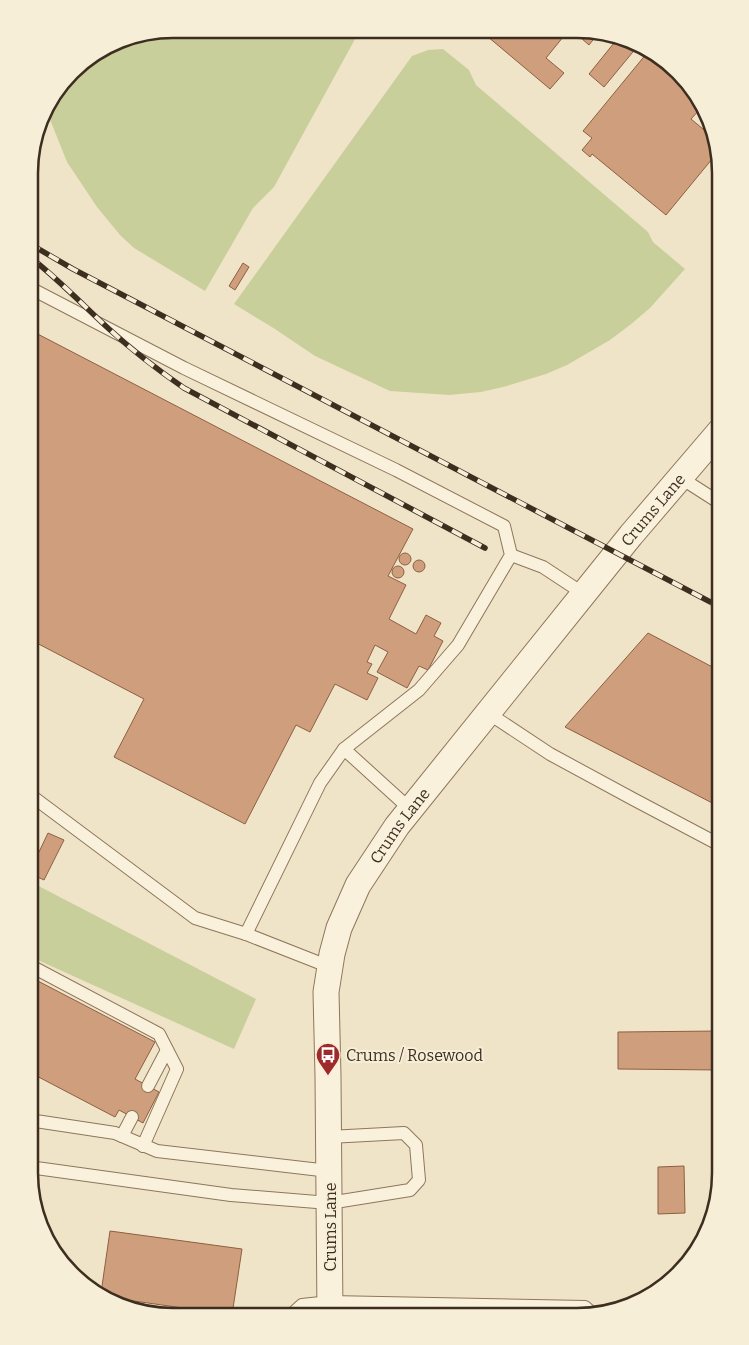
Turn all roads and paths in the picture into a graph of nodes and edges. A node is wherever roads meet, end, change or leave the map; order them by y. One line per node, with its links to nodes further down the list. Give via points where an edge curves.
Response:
1 (38, 292): 5 (lane, via 504,526)
2 (712, 440): 3 (street, Crums Lane)
3 (681, 478): 4 (lane); 6 (street, Crums Lane)
4 (712, 498)
5 (511, 555): 6 (lane, via 543,567); 8 (lane, via 458,645 418,690)
6 (584, 594): 7 (street, Crums Lane)
7 (488, 714): 10 (street, Crums Lane); 11 (lane, via 550,754)
8 (344, 749): 10 (lane); 12 (lane, via 320,783)
9 (38, 801): 12 (lane, via 195,918)
10 (410, 810): 13 (street, Crums Lane, via 358,885 339,928)
11 (711, 840)
12 (246, 934): 13 (lane)
13 (330, 967): 20 (street, Crums Lane, via 326,992)
14 (38, 970): 15 (lane, via 159,1034)
15 (167, 1050): 16 (lane); 21 (lane, via 177,1069)
16 (148, 1086)
17 (132, 1117): 19 (lane)
18 (38, 1121): 19 (lane)
19 (122, 1136): 21 (lane)
20 (329, 1137): 23 (street, Crums Lane); 24 (lane, via 404,1132 416,1145 419,1180 410,1190)
21 (143, 1146): 23 (lane, via 157,1151)
22 (38, 1168): 24 (lane, via 231,1195)
23 (329, 1172): 24 (street, Crums Lane)
24 (329, 1203): 28 (street, Crums Lane)
25 (585, 1307): 29 (lane)
26 (299, 1308): 27 (lane, via 302,1305)
27 (323, 1308)
28 (330, 1308)
29 (458, 1308)

